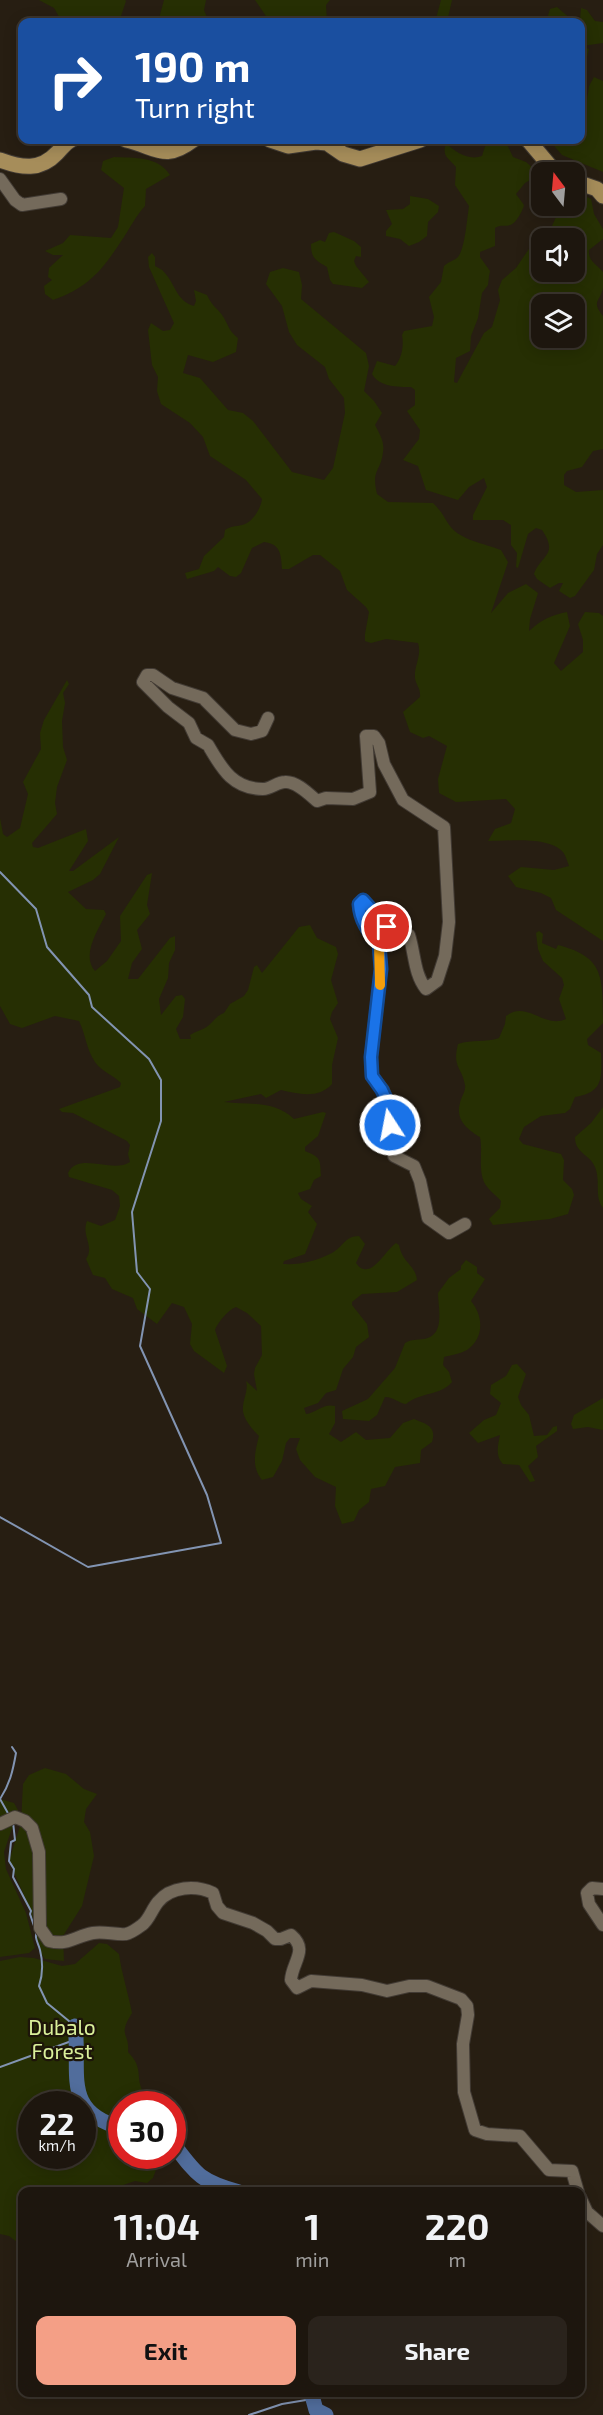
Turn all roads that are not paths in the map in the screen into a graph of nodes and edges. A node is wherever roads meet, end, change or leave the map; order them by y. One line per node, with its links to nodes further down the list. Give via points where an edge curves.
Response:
1 (67, 144): 9 (main road, via 48,161 33,168)
2 (139, 144): 3 (main road, via 169,153)
3 (188, 144)
4 (282, 144): 5 (main road)
5 (302, 144)
6 (328, 144): 7 (main road, via 360,159)
7 (407, 144)
8 (531, 144): 10 (main road)
9 (0, 160)
10 (547, 162)
11 (0, 179): 14 (street, via 22,205)
12 (585, 185): 13 (main road)
13 (603, 196)
14 (61, 199)
15 (268, 718): 16 (street, via 262,731 250,734 235,730 203,698 172,688 153,675 147,675 143,682 189,723 192,732 234,780 255,788 285,782 317,801 353,799 370,792 366,736 374,736 403,800 444,827 449,922 437,981 426,989 417,978 410,935 387,927 363,900 359,904 367,932 379,944 381,969 372,1076 389,1105 394,1156 414,1166 428,1218 449,1233)
16 (465, 1224)
17 (0, 1824): 20 (street, via 15,1817 32,1828 39,1852 40,1928 49,1941 72,1942 97,1932 127,1934 144,1923 167,1894 183,1888 203,1888 213,1893 223,1913 253,1923 275,1939 291,1935 297,1940 300,1952 291,1970 291,1980 297,1988 311,1981 387,1990 427,1986 461,1999 468,2015 463,2044 464,2092 475,2130 520,2136 549,2170 572,2171)
18 (603, 1889): 19 (street, via 592,1888 587,1893 589,1904)
19 (603, 1925)
20 (577, 2187)
21 (585, 2208): 22 (street)
22 (603, 2226)

